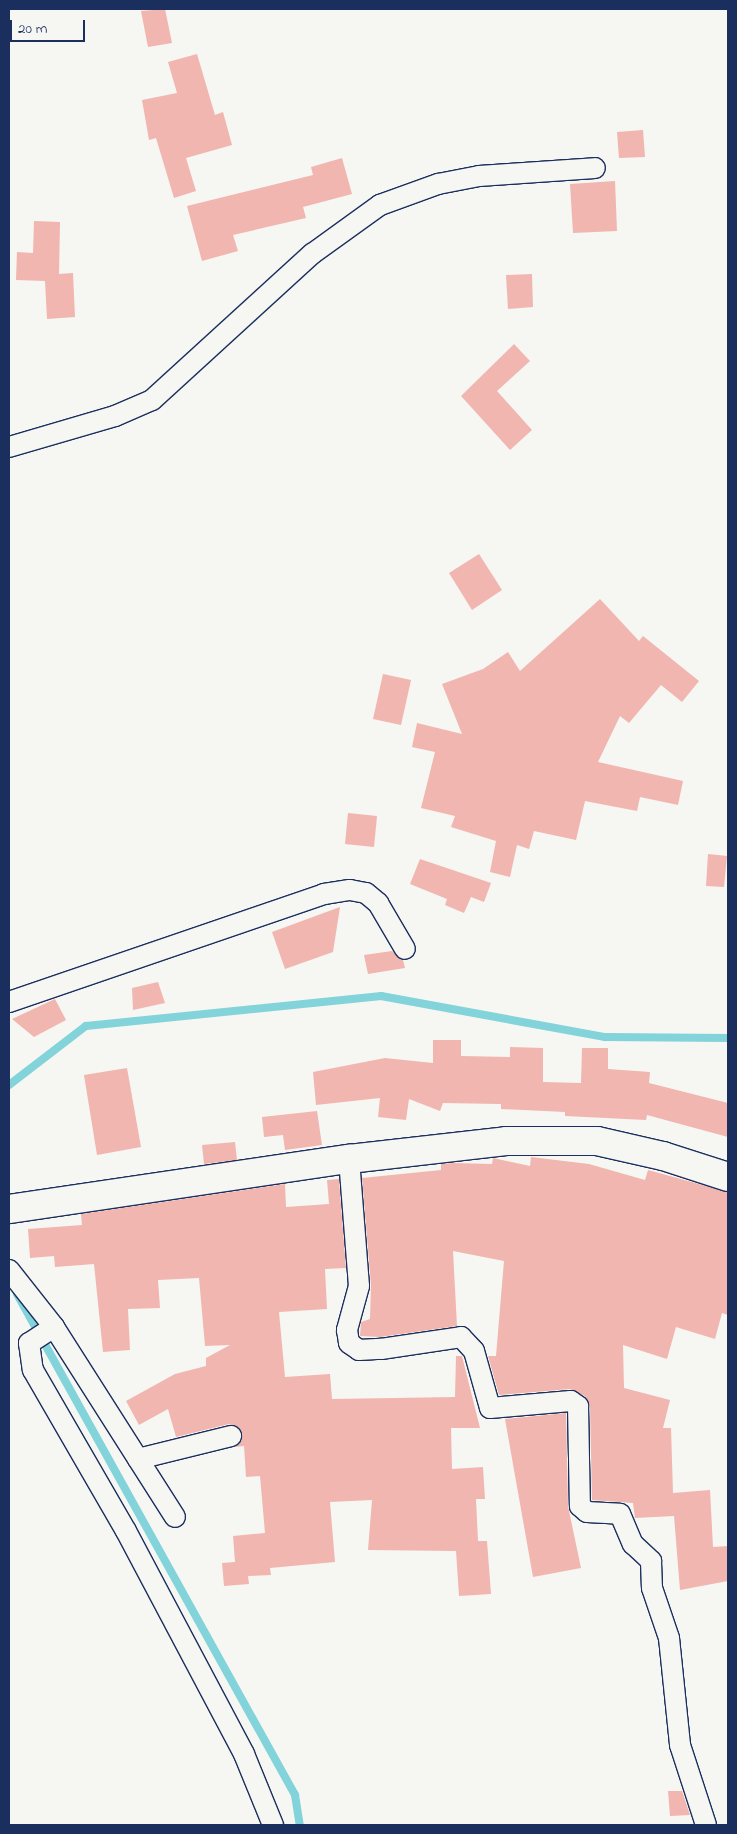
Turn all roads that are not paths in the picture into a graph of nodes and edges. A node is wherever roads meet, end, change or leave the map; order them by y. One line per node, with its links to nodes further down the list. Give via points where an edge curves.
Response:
1 (596, 168): 2 (street, via 479,176 438,184 380,205 312,254 152,400 115,416)
2 (9, 447)
3 (405, 949): 4 (street, via 378,903 366,893 350,890 324,894)
4 (9, 1002)
5 (349, 1159): 6 (main road, via 506,1141 561,1139 631,1148); 7 (main road); 14 (street, via 359,1286 347,1330 349,1343 359,1350 381,1349 462,1337 474,1351 490,1408 571,1401 578,1406 580,1506 587,1512 620,1514 633,1544 651,1561 652,1588 668,1638 680,1745)
6 (728, 1177)
7 (9, 1209)
8 (9, 1270): 9 (street)
9 (50, 1329): 11 (street); 13 (street, via 29,1343 33,1370 126,1531 244,1754)
10 (231, 1436): 11 (street)
11 (138, 1459): 12 (street)
12 (175, 1517)
13 (273, 1825)
14 (706, 1825)

